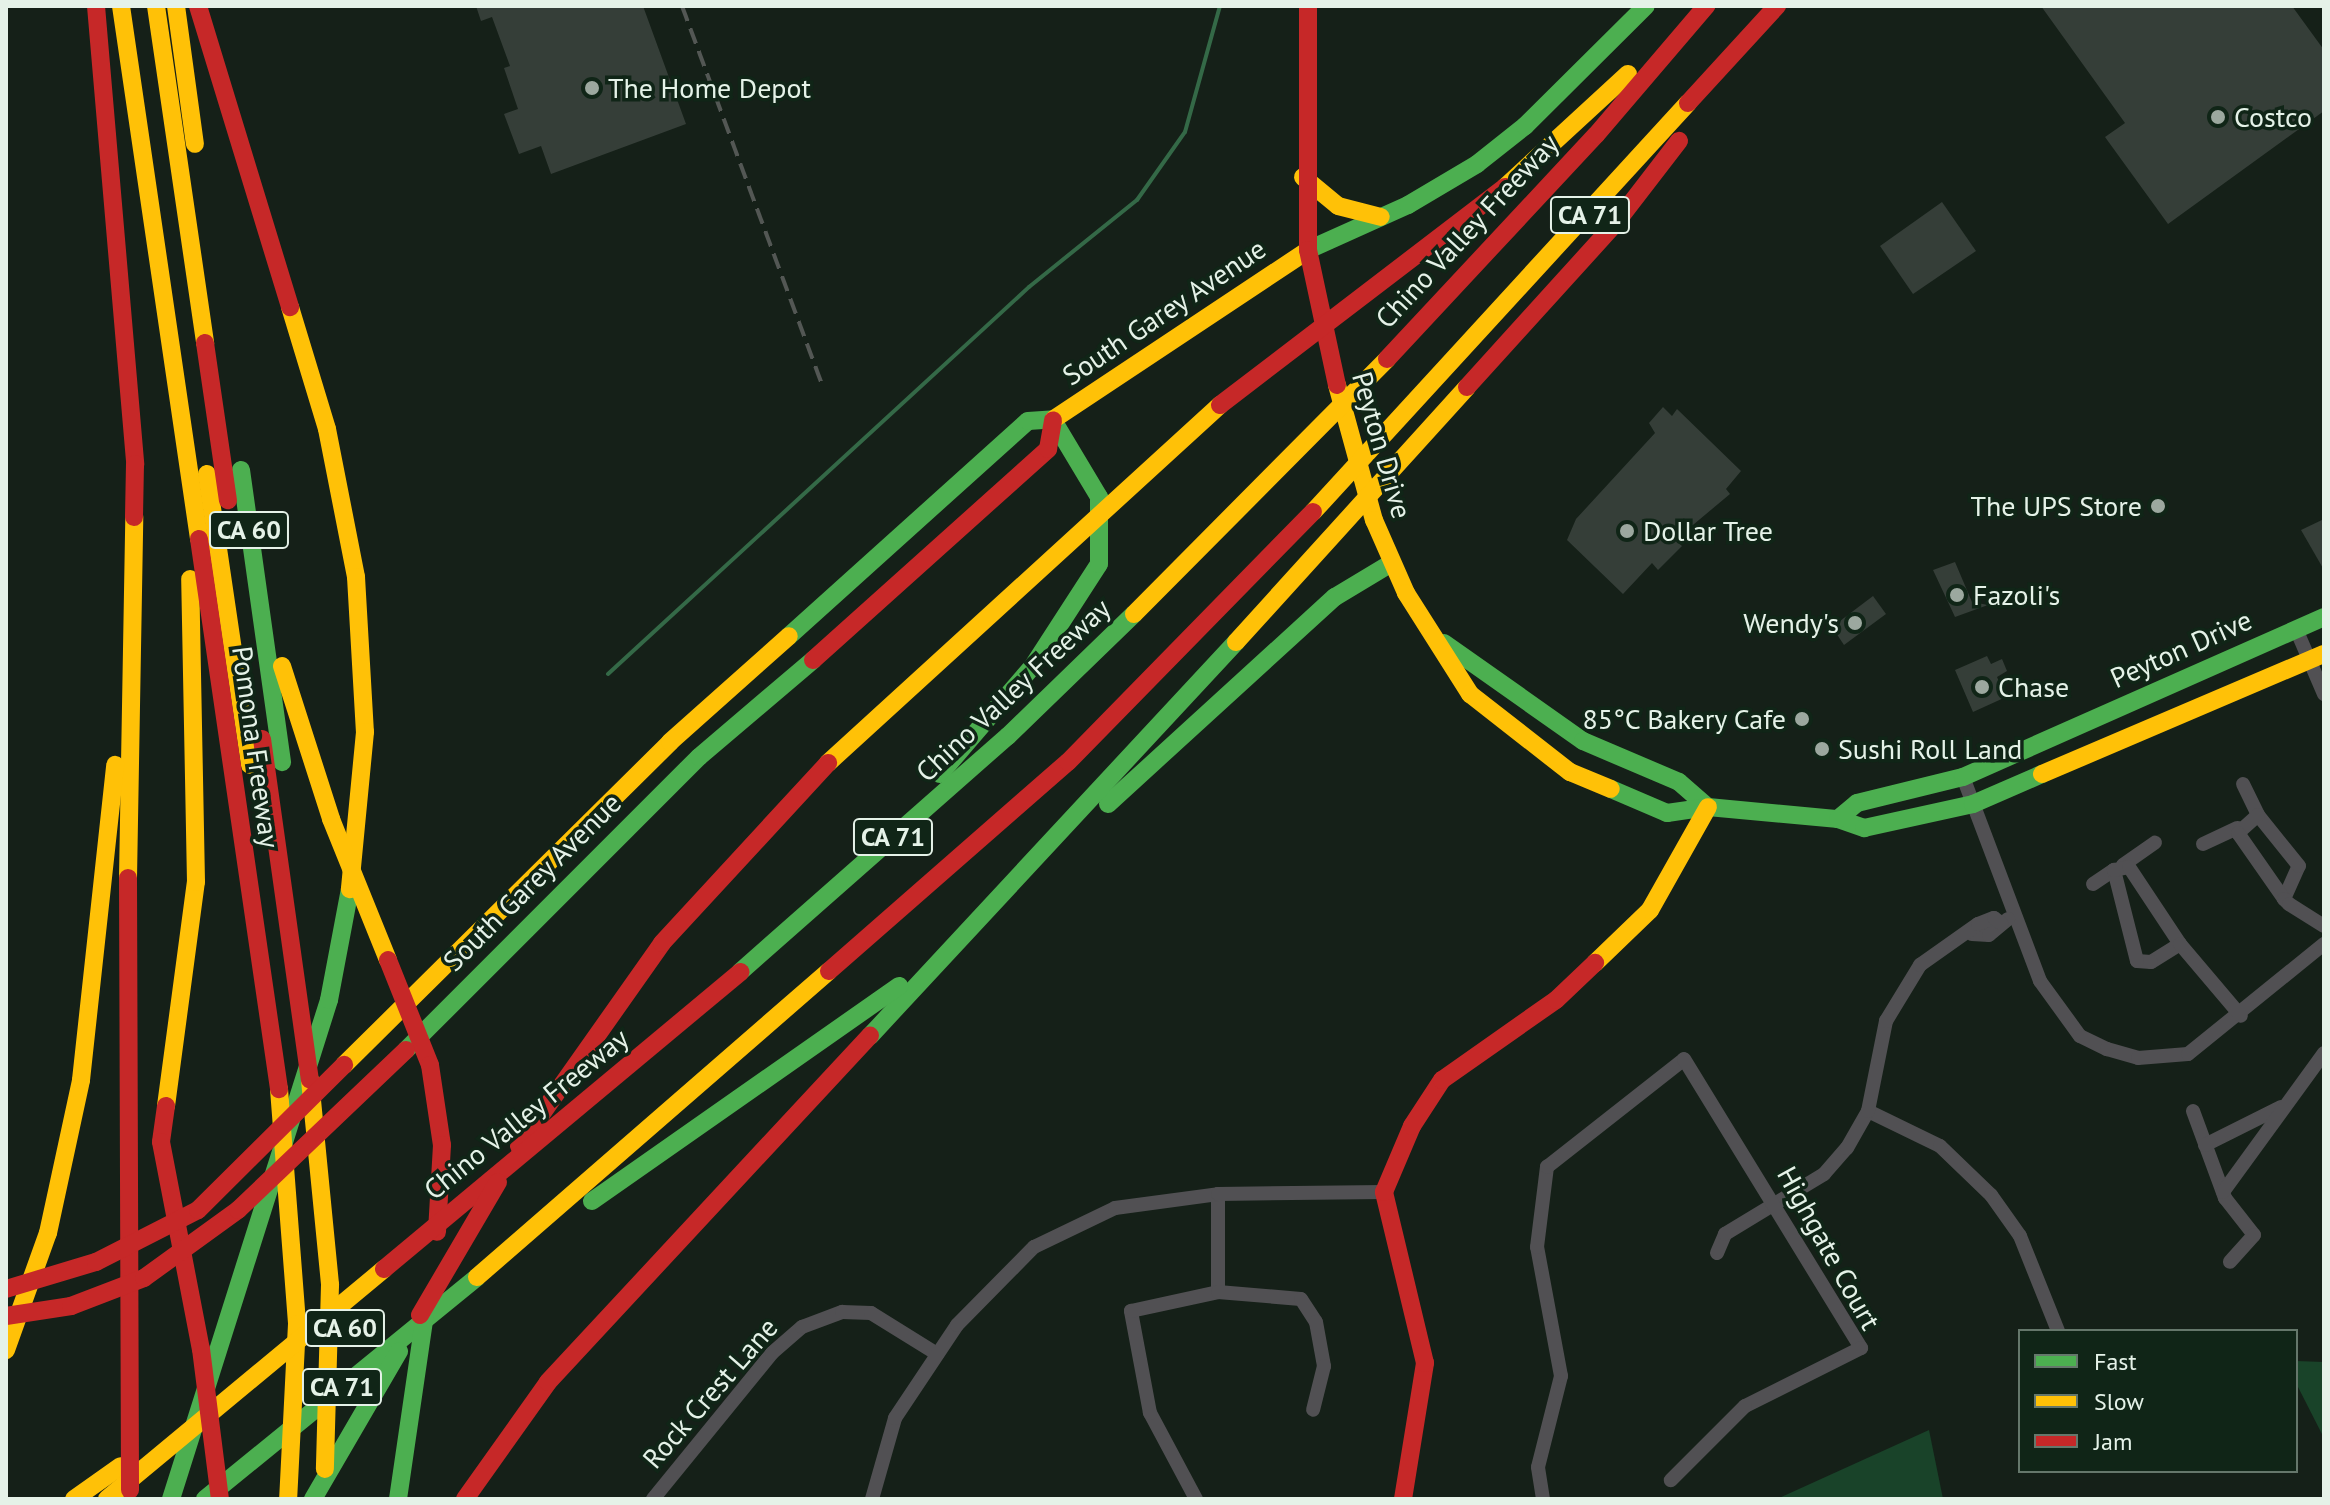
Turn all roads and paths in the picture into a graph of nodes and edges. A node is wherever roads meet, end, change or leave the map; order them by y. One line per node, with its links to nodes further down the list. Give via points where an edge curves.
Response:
1 (96, 6): 15 (main road, via 121,255)
2 (121, 6): 16 (main road, Pomona Freeway / CA 60)
3 (138, 6): 78 (main road, via 296,1085 312,1294)
4 (156, 6): 47 (main road)
5 (176, 6): 18 (main road, Pomona Freeway / CA 60)
6 (198, 6): 74 (main road, via 327,429 356,577 365,687 356,859 329,1000)
7 (1308, 6): 11 (main road, Peyton Drive)
8 (1646, 6): 12 (main road, South Garey Avenue, via 1502,146)
9 (1704, 6): 36 (main road, Chino Valley Freeway / CA 71, via 1290,463 1008,736); 79 (main road, via 1489,202 1262,371 1147,466 777,813 696,900 616,1003 525,1137)
10 (1774, 8): 58 (main road, CA 71, via 1191,642 1068,762); 83 (main road, via 1615,224 1210,670 548,1382)
11 (1303, 177): 12 (main road, via 1338,206); 13 (main road, Peyton Drive)
12 (1381, 217): 13 (main road, South Garey Avenue)
13 (1308, 250): 14 (main road, South Garey Avenue); 17 (main road, Peyton Drive, via 1348,439)
14 (1053, 420): 33 (main road, South Garey Avenue, via 1028,421 824,600); 36 (main road, via 1099,497 1104,537 1095,576 996,713); 40 (main road, South Garey Avenue, via 1048,449 923,566 699,757)
15 (136, 529): 66 (main road, via 93,1001 48,1233); 73 (main road, via 127,1211)
16 (195, 530): 57 (main road, via 187,605 196,882 161,1128); 77 (main road, Pomona Freeway / CA 60, via 291,1200 297,1324)
17 (1390, 564): 21 (main road, Peyton Drive); 58 (main road, via 1328,604 935,958 574,1214)
18 (257, 585): 43 (main road, via 331,819); 47 (main road, Pomona Freeway / CA 60)
19 (2324, 617): 20 (main road, Peyton Drive)
20 (2296, 629): 22 (street); 24 (main road, Peyton Drive)
21 (1441, 641): 27 (main road, Peyton Drive, via 1583,741 1679,782); 27 (main road, Peyton Drive, via 1470,694 1570,772 1667,813)
22 (2317, 657): 23 (street); 26 (main road, Peyton Drive)
23 (2324, 694)
24 (1963, 777): 26 (street); 29 (main road, Peyton Drive, via 1857,803)
25 (2243, 784): 28 (street)
26 (1973, 804): 29 (main road, Peyton Drive, via 1895,825 1864,828); 38 (street)
27 (1708, 807): 29 (main road, Peyton Drive); 53 (main road, via 1650,910 1607,957 1442,1080 1412,1126)
28 (2258, 815): 30 (street); 37 (street, via 2299,866)
29 (1838, 819)
30 (2238, 828): 32 (street); 37 (street)
31 (2155, 843): 34 (street)
32 (2203, 844)
33 (564, 850): 40 (main road, via 549,893); 43 (main road, South Garey Avenue)
34 (2119, 868): 35 (street); 41 (street); 41 (street, via 2137,961 2151,962)
35 (2093, 884)
36 (838, 885): 68 (main road, Chino Valley Freeway / CA 71, via 696,1011)
37 (2284, 899): 39 (street)
38 (2017, 914): 44 (street, via 2040,981 2080,1036 2107,1049 2138,1058 2188,1054); 49 (street, via 2001,923 1994,918 1920,965 1886,1021)
39 (2324, 926)
40 (525, 929): 45 (main road, South Garey Avenue)
41 (2180, 944): 44 (street)
42 (2324, 944): 44 (street)
43 (409, 1004): 45 (main road); 57 (main road, South Garey Avenue)
44 (2241, 1016)
45 (420, 1032): 60 (main road, South Garey Avenue, via 312,1145); 82 (main road, via 440,1122 441,1188)
46 (2324, 1053): 48 (street)
47 (317, 1062): 52 (main road, Pomona Freeway / CA 60)
48 (2285, 1105): 51 (street); 54 (street)
49 (1868, 1111): 56 (street, via 1824,1174); 65 (street, via 1940,1146 1991,1195 2020,1236)
50 (2193, 1111): 51 (street)
51 (2205, 1145): 54 (street)
52 (329, 1163): 80 (main road); 81 (main road, Pomona Freeway / CA 60, via 345,1328)
53 (1384, 1192): 55 (street); 87 (main road, via 1425,1363)
54 (2223, 1192): 61 (street, via 2254,1235 2252,1244)
55 (1218, 1194): 63 (street); 67 (street, via 1115,1208 1034,1247 994,1283)
56 (1775, 1201): 59 (street, via 1725,1234); 70 (street, Highgate Court, via 1861,1348 1745,1406); 88 (street, Highgate Court, via 1684,1059 1547,1167 1537,1247 1561,1376 1538,1467)
57 (179, 1224): 60 (main road); 62 (main road, South Garey Avenue, via 96,1262)
58 (516, 1245): 75 (main road, CA 71)
59 (1717, 1253)
60 (184, 1254): 64 (main road, South Garey Avenue, via 104,1296); 76 (main road)
61 (2230, 1262)
62 (6, 1289)
63 (1218, 1292): 69 (street, via 1301,1299 1316,1322 1324,1366); 86 (street, via 1131,1311 1150,1413)
64 (6, 1316)
65 (2057, 1329)
66 (6, 1350)
67 (937, 1354): 84 (street, Rock Crest Lane, via 871,1313 842,1312 802,1327 772,1353); 85 (street, via 895,1418)
68 (223, 1402): 71 (main road); 72 (main road, Chino Valley Freeway / CA 71)
69 (1313, 1410)
70 (1671, 1480)
71 (75, 1498)
72 (107, 1499)
73 (130, 1499)
74 (171, 1499)
75 (205, 1499)
76 (220, 1499)
77 (288, 1499)
78 (303, 1499)
79 (313, 1499)
80 (323, 1499)
81 (337, 1499)
82 (398, 1499)
83 (465, 1499)
84 (653, 1499)
85 (872, 1499)
86 (1196, 1499)
87 (1403, 1499)
88 (1543, 1499)

